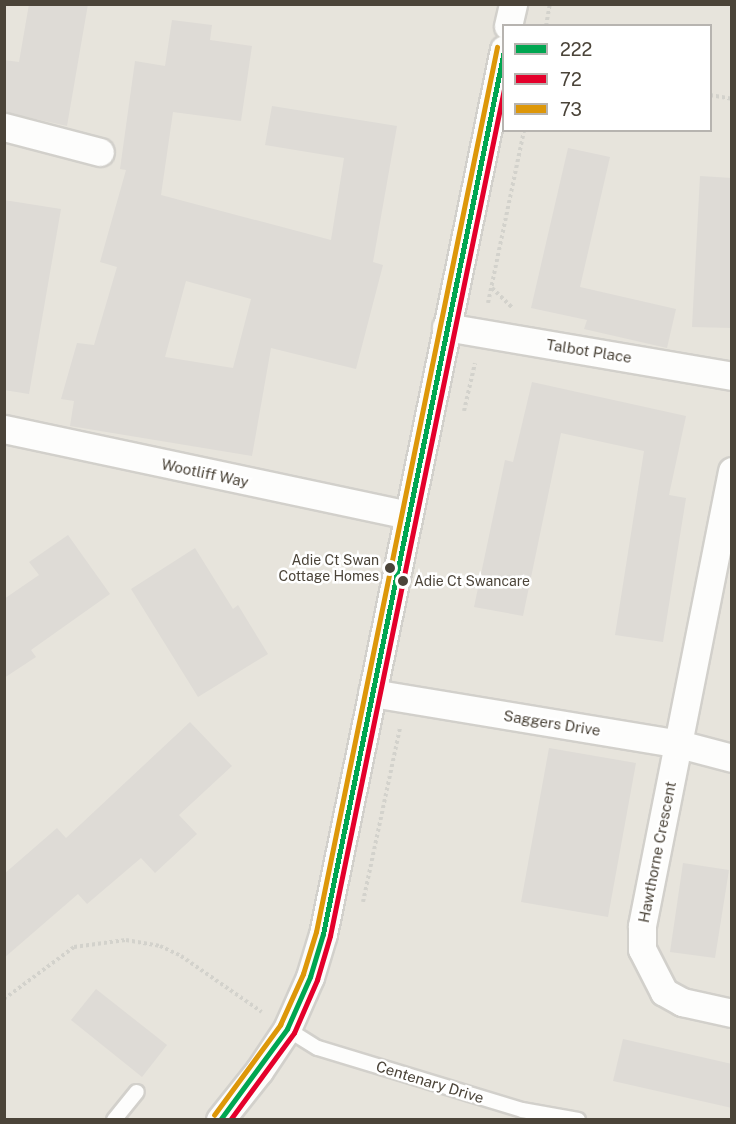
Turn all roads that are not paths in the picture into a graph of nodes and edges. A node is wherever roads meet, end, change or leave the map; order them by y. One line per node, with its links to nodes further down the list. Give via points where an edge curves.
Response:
1 (513, 4): 2 (street)
2 (508, 24)
3 (502, 59): 6 (street)
4 (4, 127): 5 (street)
5 (100, 152)
6 (446, 327): 7 (street, Talbot Place); 10 (street)
7 (732, 376)
8 (4, 429): 10 (street, Wootliff Way)
9 (732, 471): 12 (street, Hawthorne Crescent)
10 (407, 515): 11 (street)
11 (372, 693): 12 (street, Saggers Drive); 15 (street, via 336,881 310,977)
12 (679, 744): 13 (street, Saggers Drive); 14 (street, Hawthorne Crescent, via 642,926 642,949 664,992 682,1002)
13 (732, 758)
14 (732, 1013)
15 (287, 1029): 18 (street); 19 (lane, Centenary Drive, via 318,1048 522,1110)
16 (137, 1092): 17 (lane)
17 (114, 1119)
18 (219, 1119)
19 (578, 1119)

